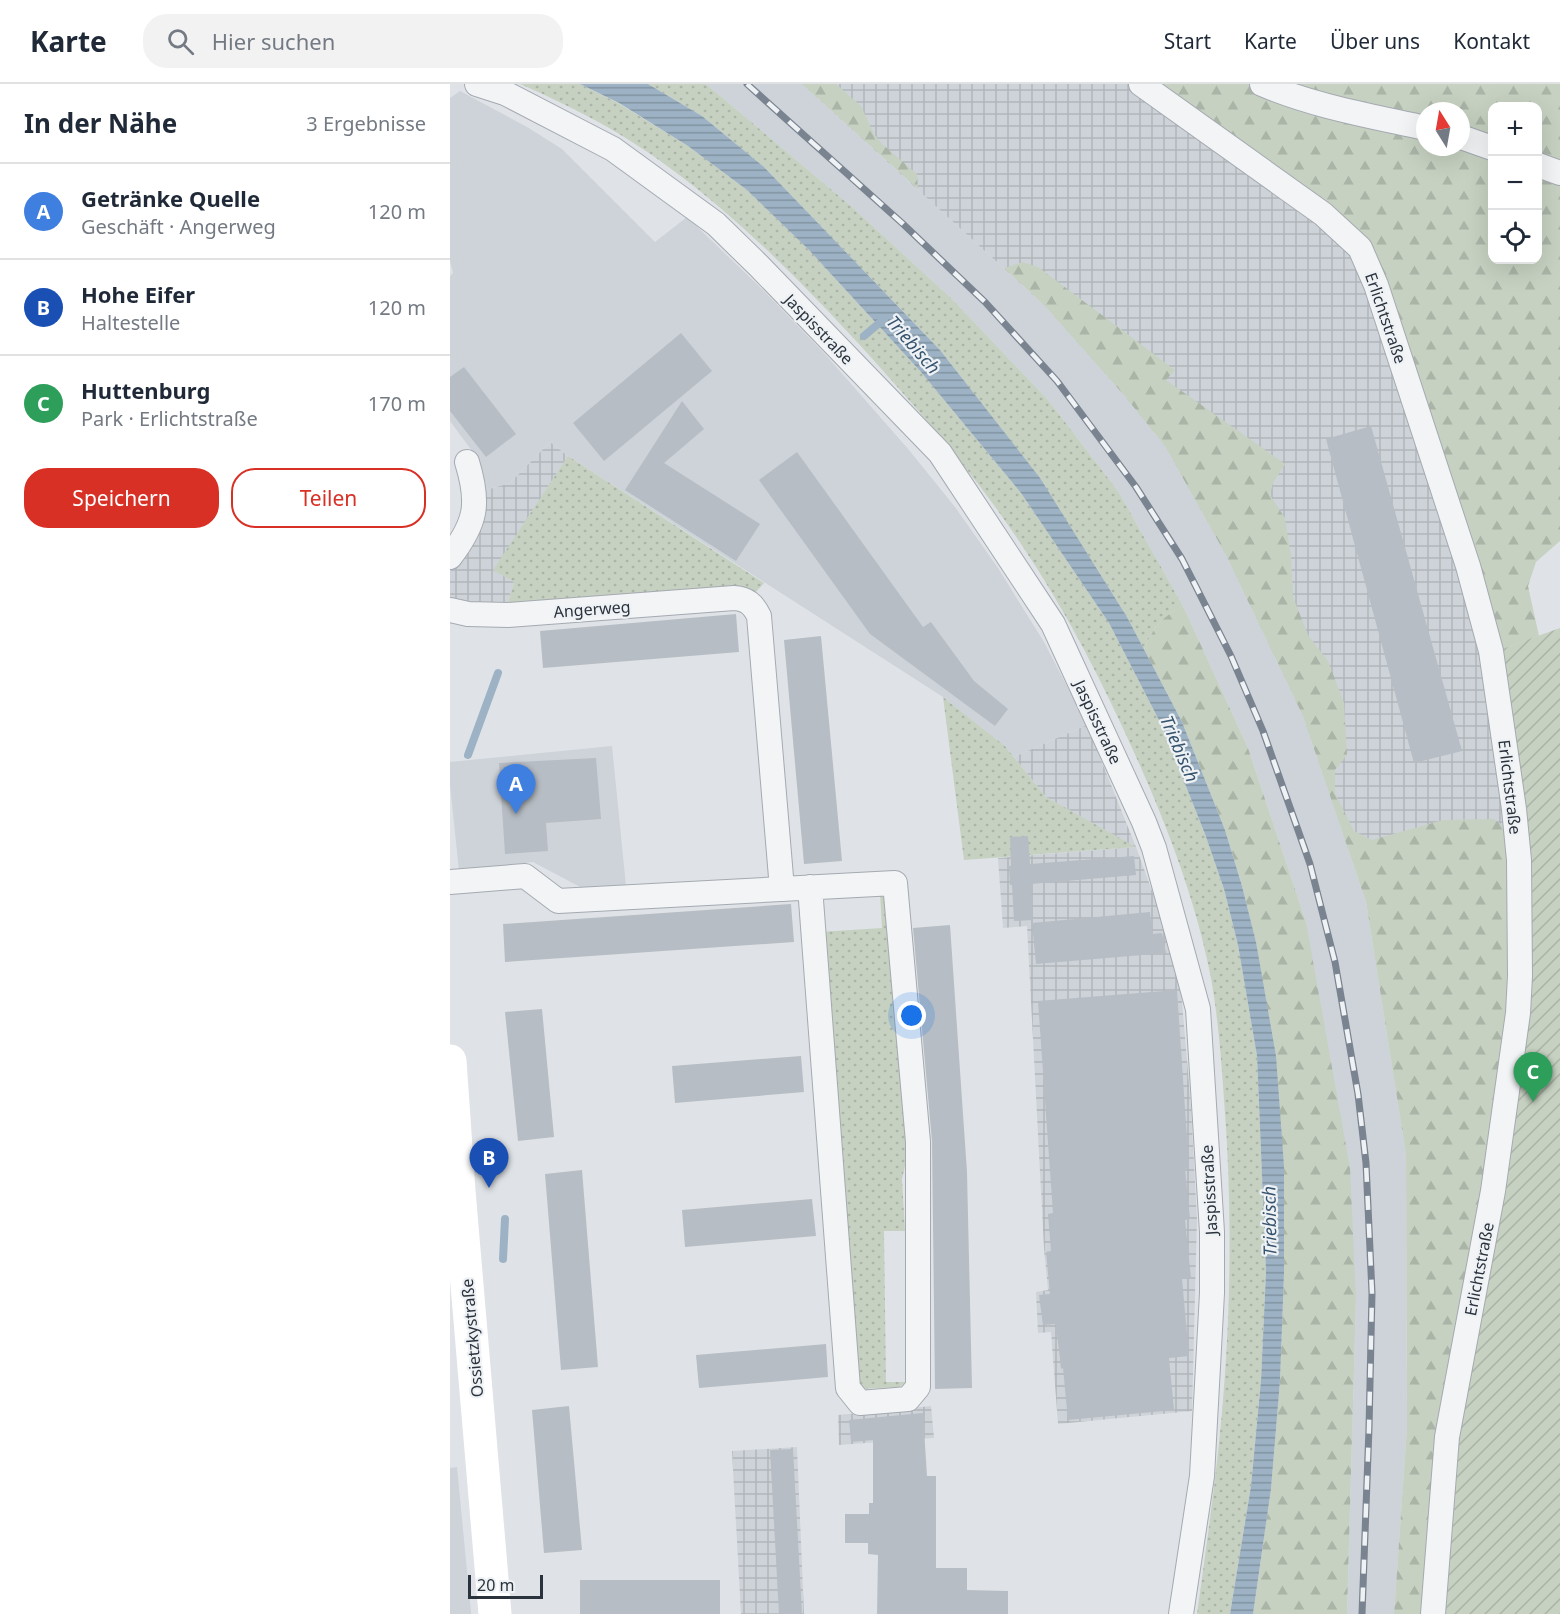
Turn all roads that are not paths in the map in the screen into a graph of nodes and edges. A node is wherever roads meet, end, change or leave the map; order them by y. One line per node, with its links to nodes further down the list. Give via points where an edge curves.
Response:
1 (477, 84): 17 (street, Jaspisstraße, via 505,93 613,149 716,225 940,453 1053,624 1154,848 1198,1009 1212,1232 1212,1293 1202,1476)
2 (1141, 84): 18 (street, Erlichtstraße, via 1323,214 1360,248 1376,285 1464,555 1491,651 1519,860 1518,1013 1493,1191 1447,1437)
3 (1262, 84): 4 (street)
4 (1416, 126)
5 (1470, 140): 6 (street)
6 (1488, 147)
7 (1542, 166): 8 (street)
8 (1560, 173)
9 (467, 462): 10 (street, via 473,482 472,523)
10 (450, 557)
11 (450, 610): 14 (street, Angerweg, via 508,615 734,598 750,602 759,616)
12 (450, 882): 14 (street, via 525,876 558,901)
13 (810, 887): 13 (street, via 896,884 918,1142 918,1387 908,1399 860,1403 848,1388); 14 (street)
14 (782, 889)
15 (450, 1061): 16 (main road, Ossietzkystraße)
16 (495, 1614)
17 (1181, 1614)
18 (1433, 1614)

